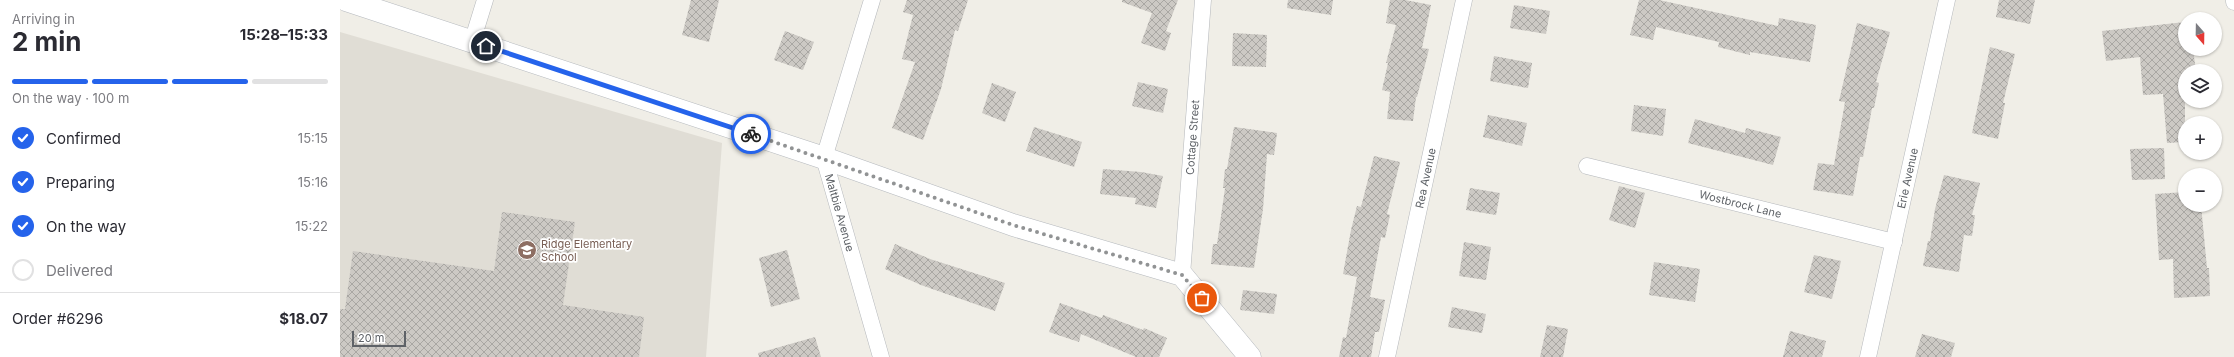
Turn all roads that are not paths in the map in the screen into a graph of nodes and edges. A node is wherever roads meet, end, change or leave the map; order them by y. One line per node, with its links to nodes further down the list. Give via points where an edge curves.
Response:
1 (346, 0): 7 (street)
2 (485, 0): 7 (street)
3 (872, 0): 8 (street)
4 (1203, 0): 11 (street, Cottage Street)
5 (1464, 0): 14 (street, Rea Avenue)
6 (1947, 0): 10 (street, Erie Avenue)
7 (472, 42): 8 (street)
8 (824, 158): 11 (street, via 1013,225); 12 (street, Maltbie Avenue)
9 (1587, 166): 10 (street, Wostbrock Lane)
10 (1894, 242): 15 (street, Erie Avenue)
11 (1182, 275): 13 (street)
12 (881, 357)
13 (1250, 357)
14 (1387, 357)
15 (1868, 357)

